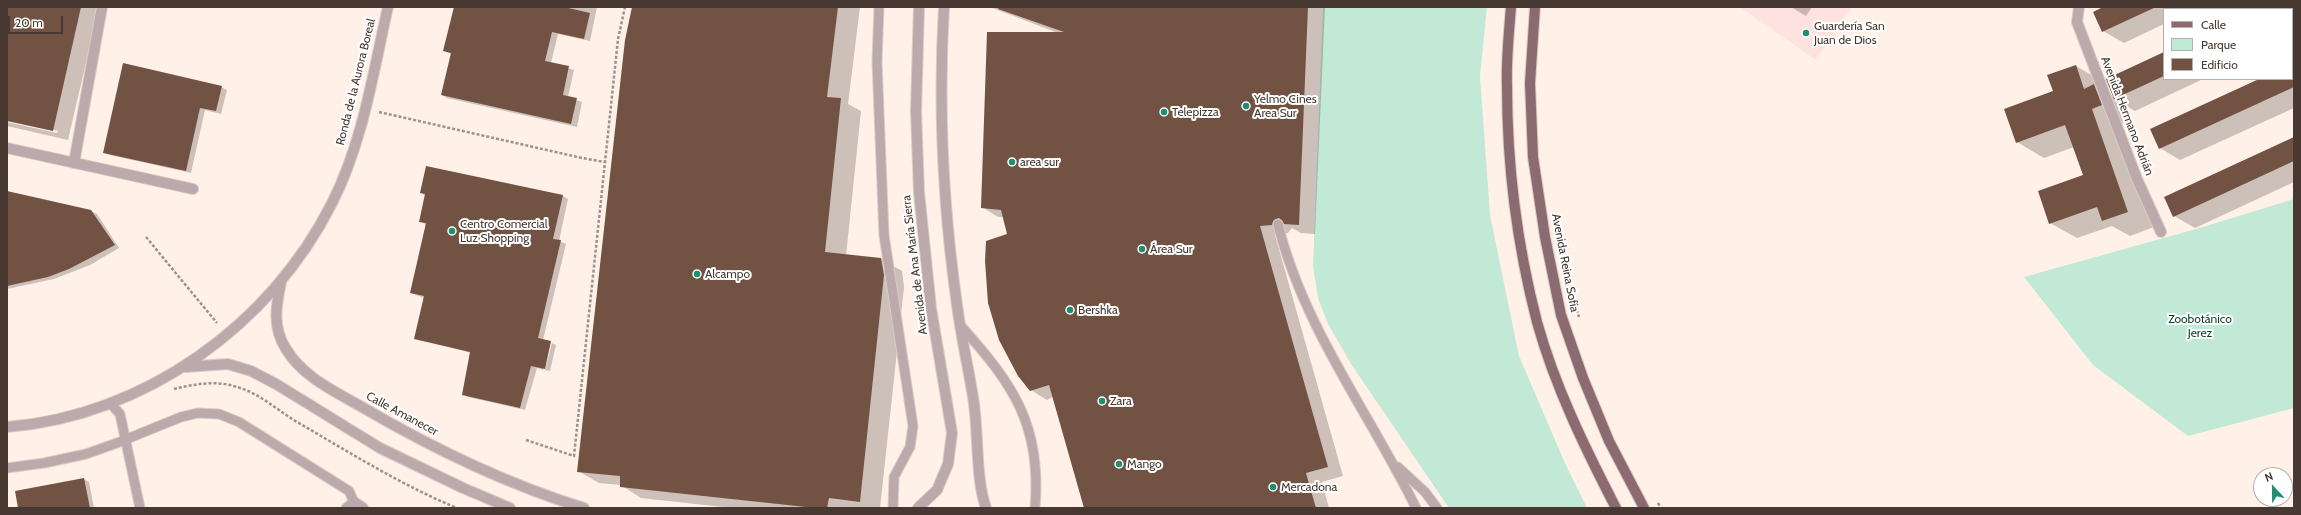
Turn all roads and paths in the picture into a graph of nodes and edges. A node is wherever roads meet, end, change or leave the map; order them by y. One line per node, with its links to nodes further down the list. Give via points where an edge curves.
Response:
1 (102, 7): 13 (street)
2 (388, 7): 10 (street, Ronda de la Aurora Boreal)
3 (625, 7): 12 (path, via 618,39)
4 (879, 7): 36 (lane, via 877,62 884,234 913,426 910,447 894,477)
5 (919, 7): 37 (street, Avenida de Ana María Sierra, via 916,112 919,192 931,308 952,433 948,464 936,490)
6 (944, 7): 22 (street, via 941,109 944,189)
7 (1511, 7): 42 (main road, via 1507,85 1510,161 1519,243 1538,323 1561,390 1587,452)
8 (1535, 7): 43 (main road, Avenida Reina Sofía, via 1530,83 1533,157 1544,237 1561,316 1609,441)
9 (2079, 7): 16 (street, Avenida Hermano Adrián, via 2077,22 2137,179)
10 (365, 110): 12 (path); 18 (street, Ronda de la Aurora Boreal, via 350,160 332,203 308,244)
11 (7, 148): 13 (street)
12 (605, 162): 27 (path, via 574,456)
13 (74, 163): 14 (street)
14 (193, 189)
15 (1278, 224): 28 (lane, via 1283,247 1302,295 1340,372)
16 (2161, 232)
17 (146, 237): 21 (path)
18 (282, 280): 23 (street, Ronda de la Aurora Boreal, via 249,316); 35 (street, Calle Amanecer, via 275,307 277,329 285,349 317,381 396,427 475,466 554,499)
19 (1574, 301): 20 (path)
20 (1580, 321)
21 (218, 324)
22 (960, 325): 38 (street, via 978,430 979,476); 39 (lane, via 995,366 1023,411 1037,468)
23 (184, 367): 24 (street, Ronda de la Aurora Boreal); 34 (street, via 228,364 252,371 380,448)
24 (110, 403): 25 (street, Ronda de la Aurora Boreal, via 69,417); 26 (lane, via 120,414)
25 (7, 427)
26 (126, 440): 29 (lane, via 86,454); 31 (lane, via 180,417 198,413 219,414 239,422 349,491); 32 (lane)
27 (526, 440)
28 (1394, 464): 40 (lane); 41 (lane, via 1425,492)
29 (7, 468)
30 (1657, 500): 44 (path)
31 (358, 505): 33 (lane)
32 (140, 508)
33 (346, 508)
34 (510, 508)
35 (584, 508)
36 (893, 508)
37 (918, 508)
38 (986, 508)
39 (1035, 508)
40 (1416, 508)
41 (1437, 508)
42 (1616, 508)
43 (1644, 508)
44 (1661, 508)

